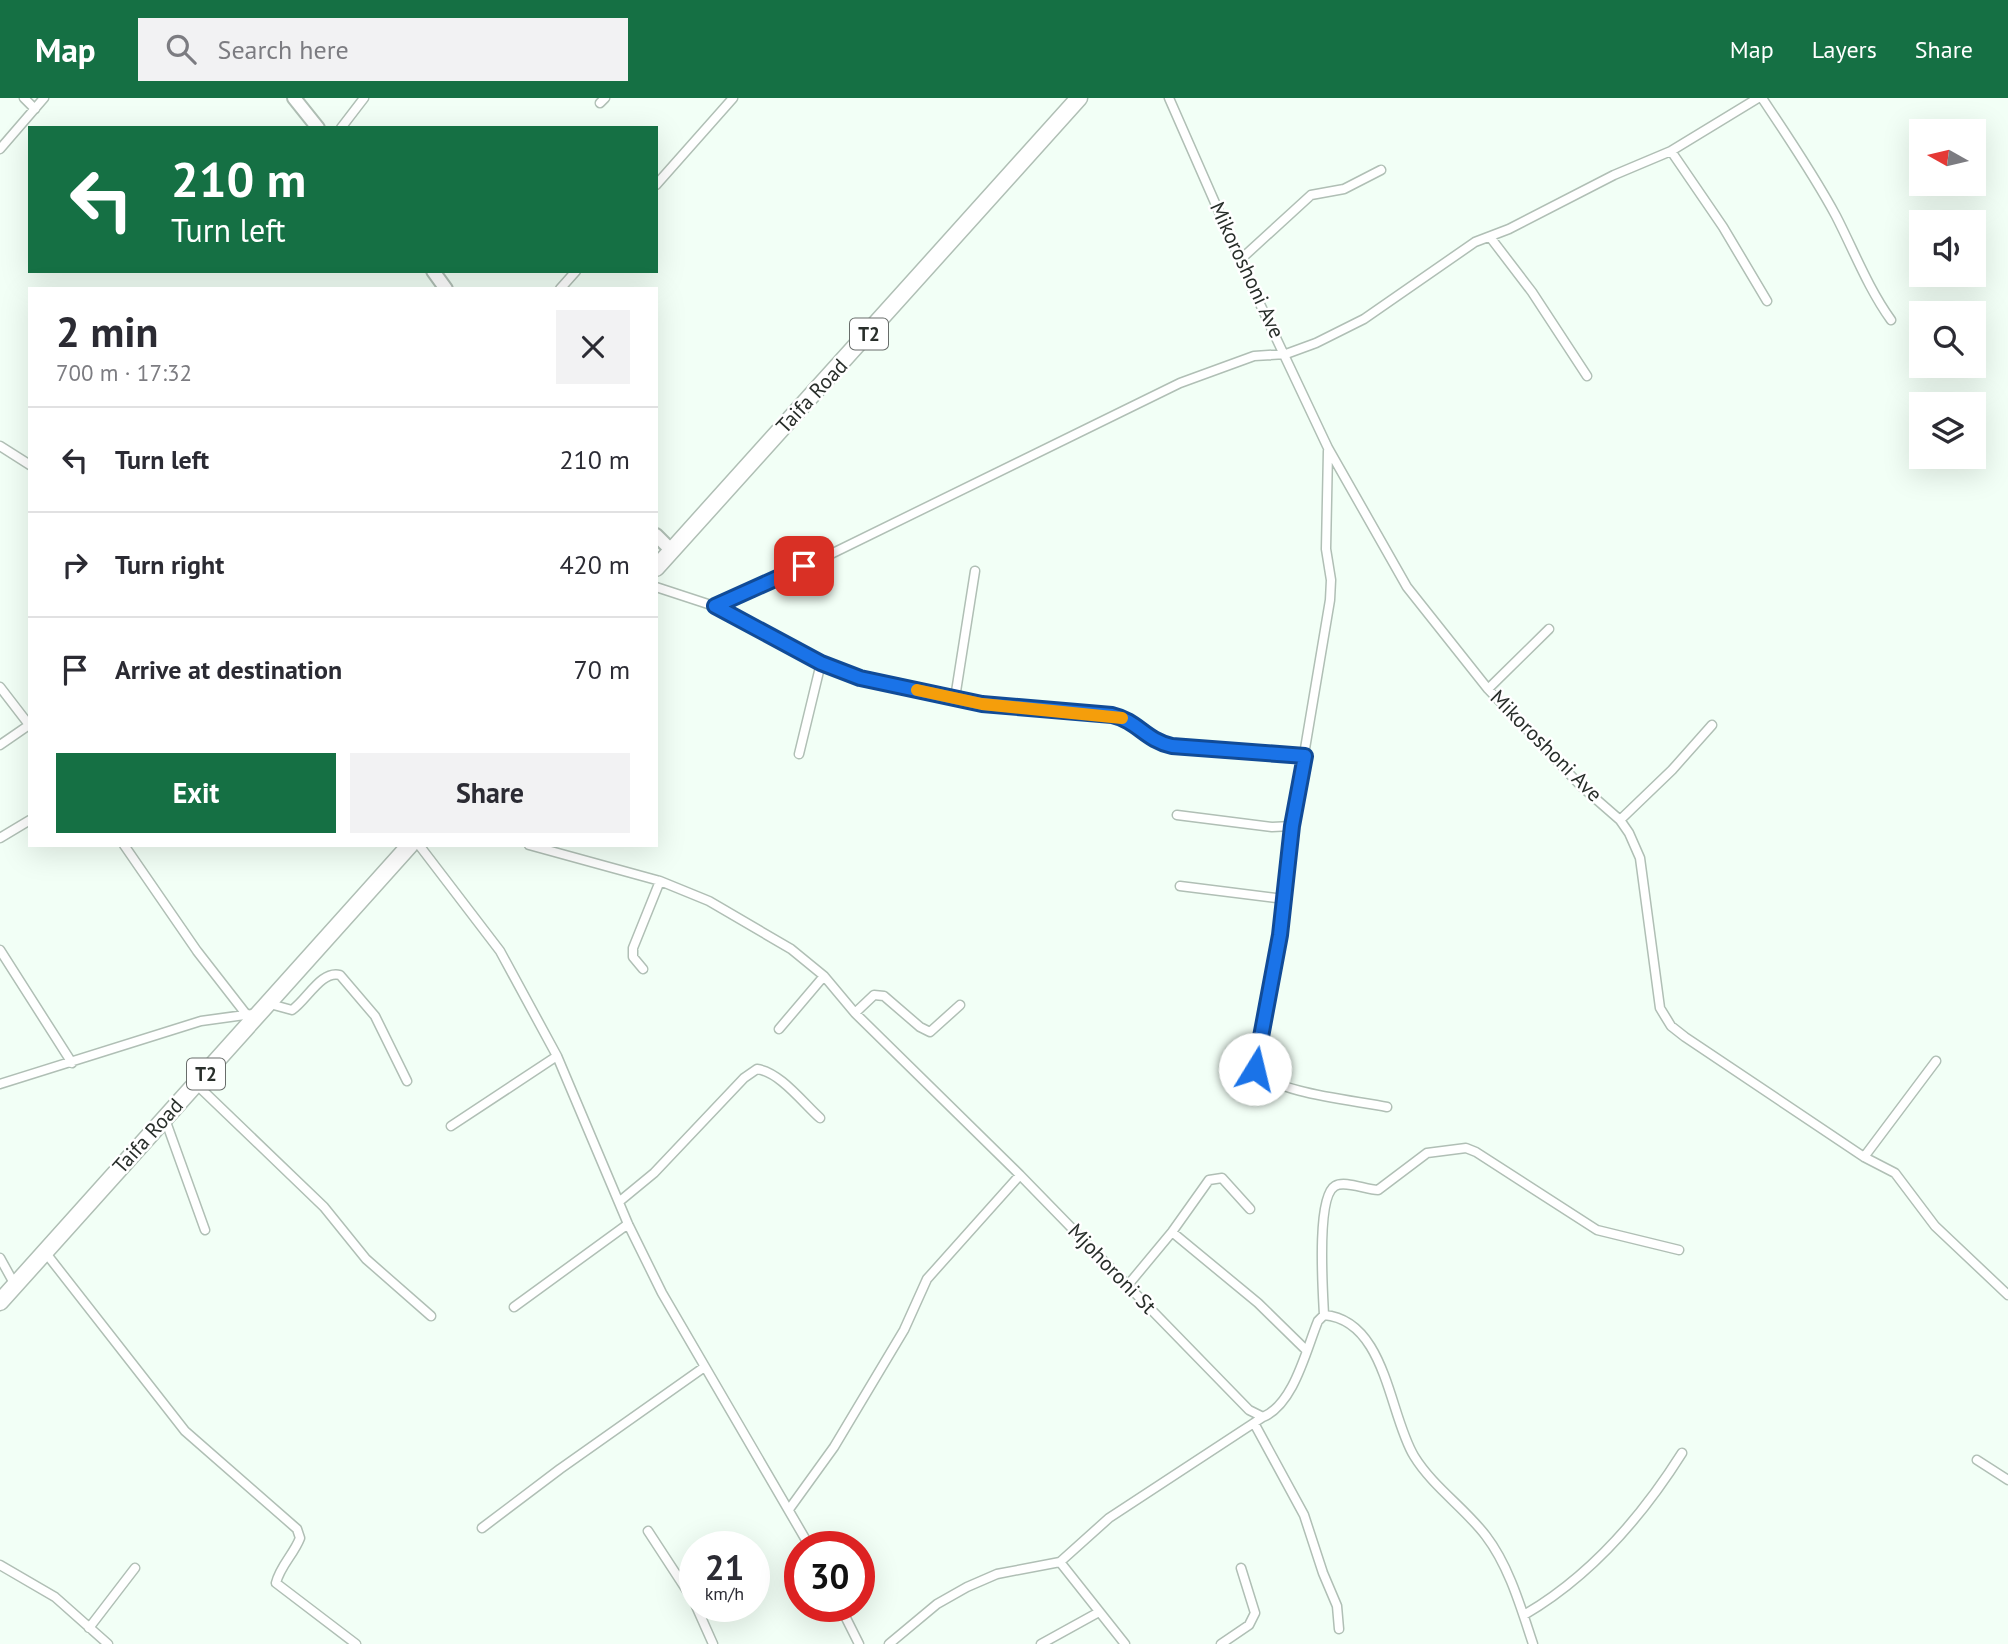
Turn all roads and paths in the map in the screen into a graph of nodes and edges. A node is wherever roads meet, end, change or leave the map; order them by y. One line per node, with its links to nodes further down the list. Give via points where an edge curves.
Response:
1 (24, 98): 9 (street)
2 (44, 98): 9 (street)
3 (294, 98): 10 (street)
4 (364, 98): 11 (street)
5 (733, 98): 15 (street)
6 (1079, 98): 28 (highway, Taifa Road / T2)
7 (1169, 98): 17 (street, Mikoroshoni Ave)
8 (1760, 98): 13 (street); 21 (street, via 1824,195 1870,290)
9 (35, 109): 12 (street)
10 (316, 126)
11 (343, 126)
12 (0, 149)
13 (1671, 150): 16 (street); 20 (street)
14 (1381, 170): 17 (street, via 1344,189 1311,195)
15 (658, 183)
16 (1490, 237): 22 (street, via 1475,242 1364,319); 23 (street)
17 (1241, 259): 22 (street, Mikoroshoni Ave)
18 (574, 273): 19 (street)
19 (562, 287)
20 (1767, 301)
21 (1891, 320)
22 (1286, 354): 25 (street, Mikoroshoni Ave); 32 (street, via 1254,356 1180,383 782,578)
23 (1587, 376)
24 (0, 446): 26 (street)
25 (1328, 448): 36 (street, Mikoroshoni Ave, via 1407,587); 43 (street, via 1326,549 1331,590)
26 (28, 464)
27 (658, 537): 28 (street)
28 (671, 550): 29 (highway, Taifa Road / T2)
29 (658, 566)
30 (975, 571): 37 (street)
31 (658, 588): 32 (street)
32 (715, 606): 34 (street)
33 (1549, 629): 36 (street)
34 (821, 663): 37 (street, via 860,678); 42 (street)
35 (0, 687): 38 (street)
36 (1488, 689): 45 (street, Mikoroshoni Ave)
37 (955, 698): 43 (street, via 1112,715 1130,719 1155,742 1172,746)
38 (28, 724)
39 (1712, 725): 45 (street)
40 (28, 726): 41 (street)
41 (0, 745)
42 (799, 754)
43 (1305, 756): 47 (street)
44 (1177, 815): 47 (street)
45 (1620, 820): 73 (street, Mikoroshoni Ave, via 1640,858 1665,1018 1685,1037)
46 (28, 821): 48 (street)
47 (1292, 826): 55 (street)
48 (0, 838)
49 (125, 847): 60 (street, via 197,951)
50 (408, 847): 60 (highway, Taifa Road / T2)
51 (421, 847): 63 (street, via 500,951)
52 (536, 847): 53 (street, Mjohoroni St)
53 (660, 881): 57 (street, via 633,948); 58 (street, Mjohoroni St, via 755,926)
54 (1180, 886): 55 (street)
55 (1284, 899): 69 (street, via 1255,1069 1264,1079 1297,1089)
56 (0, 950): 65 (street)
57 (643, 969)
58 (824, 976): 61 (street, Mjohoroni St); 62 (street)
59 (960, 1005): 61 (street, via 930,1032 884,996 874,996)
60 (259, 1010): 65 (street, via 201,1021); 66 (street, via 292,1010 325,977 340,975 375,1016); 68 (highway, Taifa Road / T2)
61 (855, 1013): 74 (street, Mjohoroni St)
62 (779, 1029)
63 (557, 1056): 72 (street); 75 (street)
64 (1936, 1061): 73 (street)
65 (72, 1063): 67 (street)
66 (407, 1081)
67 (0, 1084)
68 (196, 1084): 70 (highway, Taifa Road / T2); 89 (street, via 324,1207 366,1259)
69 (1387, 1107)
70 (164, 1116): 78 (street); 81 (highway, Taifa Road / T2)
71 (820, 1118): 75 (street, via 765,1070 757,1069 654,1173)
72 (450, 1126)
73 (1864, 1157): 85 (street, Mikoroshoni Ave, via 1895,1172 1935,1226)
74 (1020, 1175): 84 (street, Mjohoroni St); 97 (street, via 927,1279 904,1330 834,1447)
75 (620, 1200): 77 (street)
76 (1250, 1209): 79 (street, via 1216,1176)
77 (628, 1224): 87 (street); 91 (street)
78 (205, 1230)
79 (1172, 1232): 84 (street); 90 (street, via 1258,1303)
80 (1679, 1250): 88 (street, via 1597,1230 1466,1148 1427,1153 1378,1190 1340,1184 1332,1187 1327,1196 1322,1251)
81 (45, 1252): 83 (highway, Taifa Road / T2); 113 (street, via 185,1431 297,1529 297,1547 276,1583)
82 (0, 1258): 83 (street)
83 (15, 1284): 86 (highway, Taifa Road / T2)
84 (1128, 1285): 92 (street, Mjohoroni St, via 1250,1410)
85 (2008, 1294)
86 (0, 1302)
87 (514, 1307)
88 (1324, 1315): 90 (street); 107 (street, via 1335,1316 1363,1336 1379,1358 1413,1455 1496,1549)
89 (431, 1316)
90 (1306, 1350): 92 (street, via 1275,1412)
91 (703, 1368): 97 (street); 98 (street)
92 (1263, 1417): 93 (street)
93 (1254, 1423): 101 (street, via 1109,1518); 111 (street, via 1304,1515 1338,1606)
94 (1682, 1452): 107 (street, via 1641,1514 1572,1584)
95 (1977, 1460): 96 (street)
96 (2008, 1480)
97 (790, 1508): 100 (street)
98 (482, 1528)
99 (648, 1531): 105 (street)
100 (802, 1531)
101 (1060, 1562): 106 (street); 116 (street, via 997,1574 967,1587 937,1604)
102 (0, 1565): 110 (street, via 55,1597)
103 (135, 1568): 110 (street)
104 (1241, 1568): 119 (street, via 1255,1614 1249,1625)
105 (679, 1579)
106 (1099, 1612): 117 (street); 118 (street)
107 (1524, 1615): 120 (street)
108 (703, 1622): 114 (street)
109 (848, 1622): 115 (street)
110 (89, 1628): 112 (street)
111 (1339, 1629)
112 (108, 1644)
113 (356, 1644)
114 (713, 1644)
115 (859, 1644)
116 (889, 1644)
117 (1041, 1644)
118 (1125, 1644)
119 (1221, 1644)
120 (1534, 1644)

